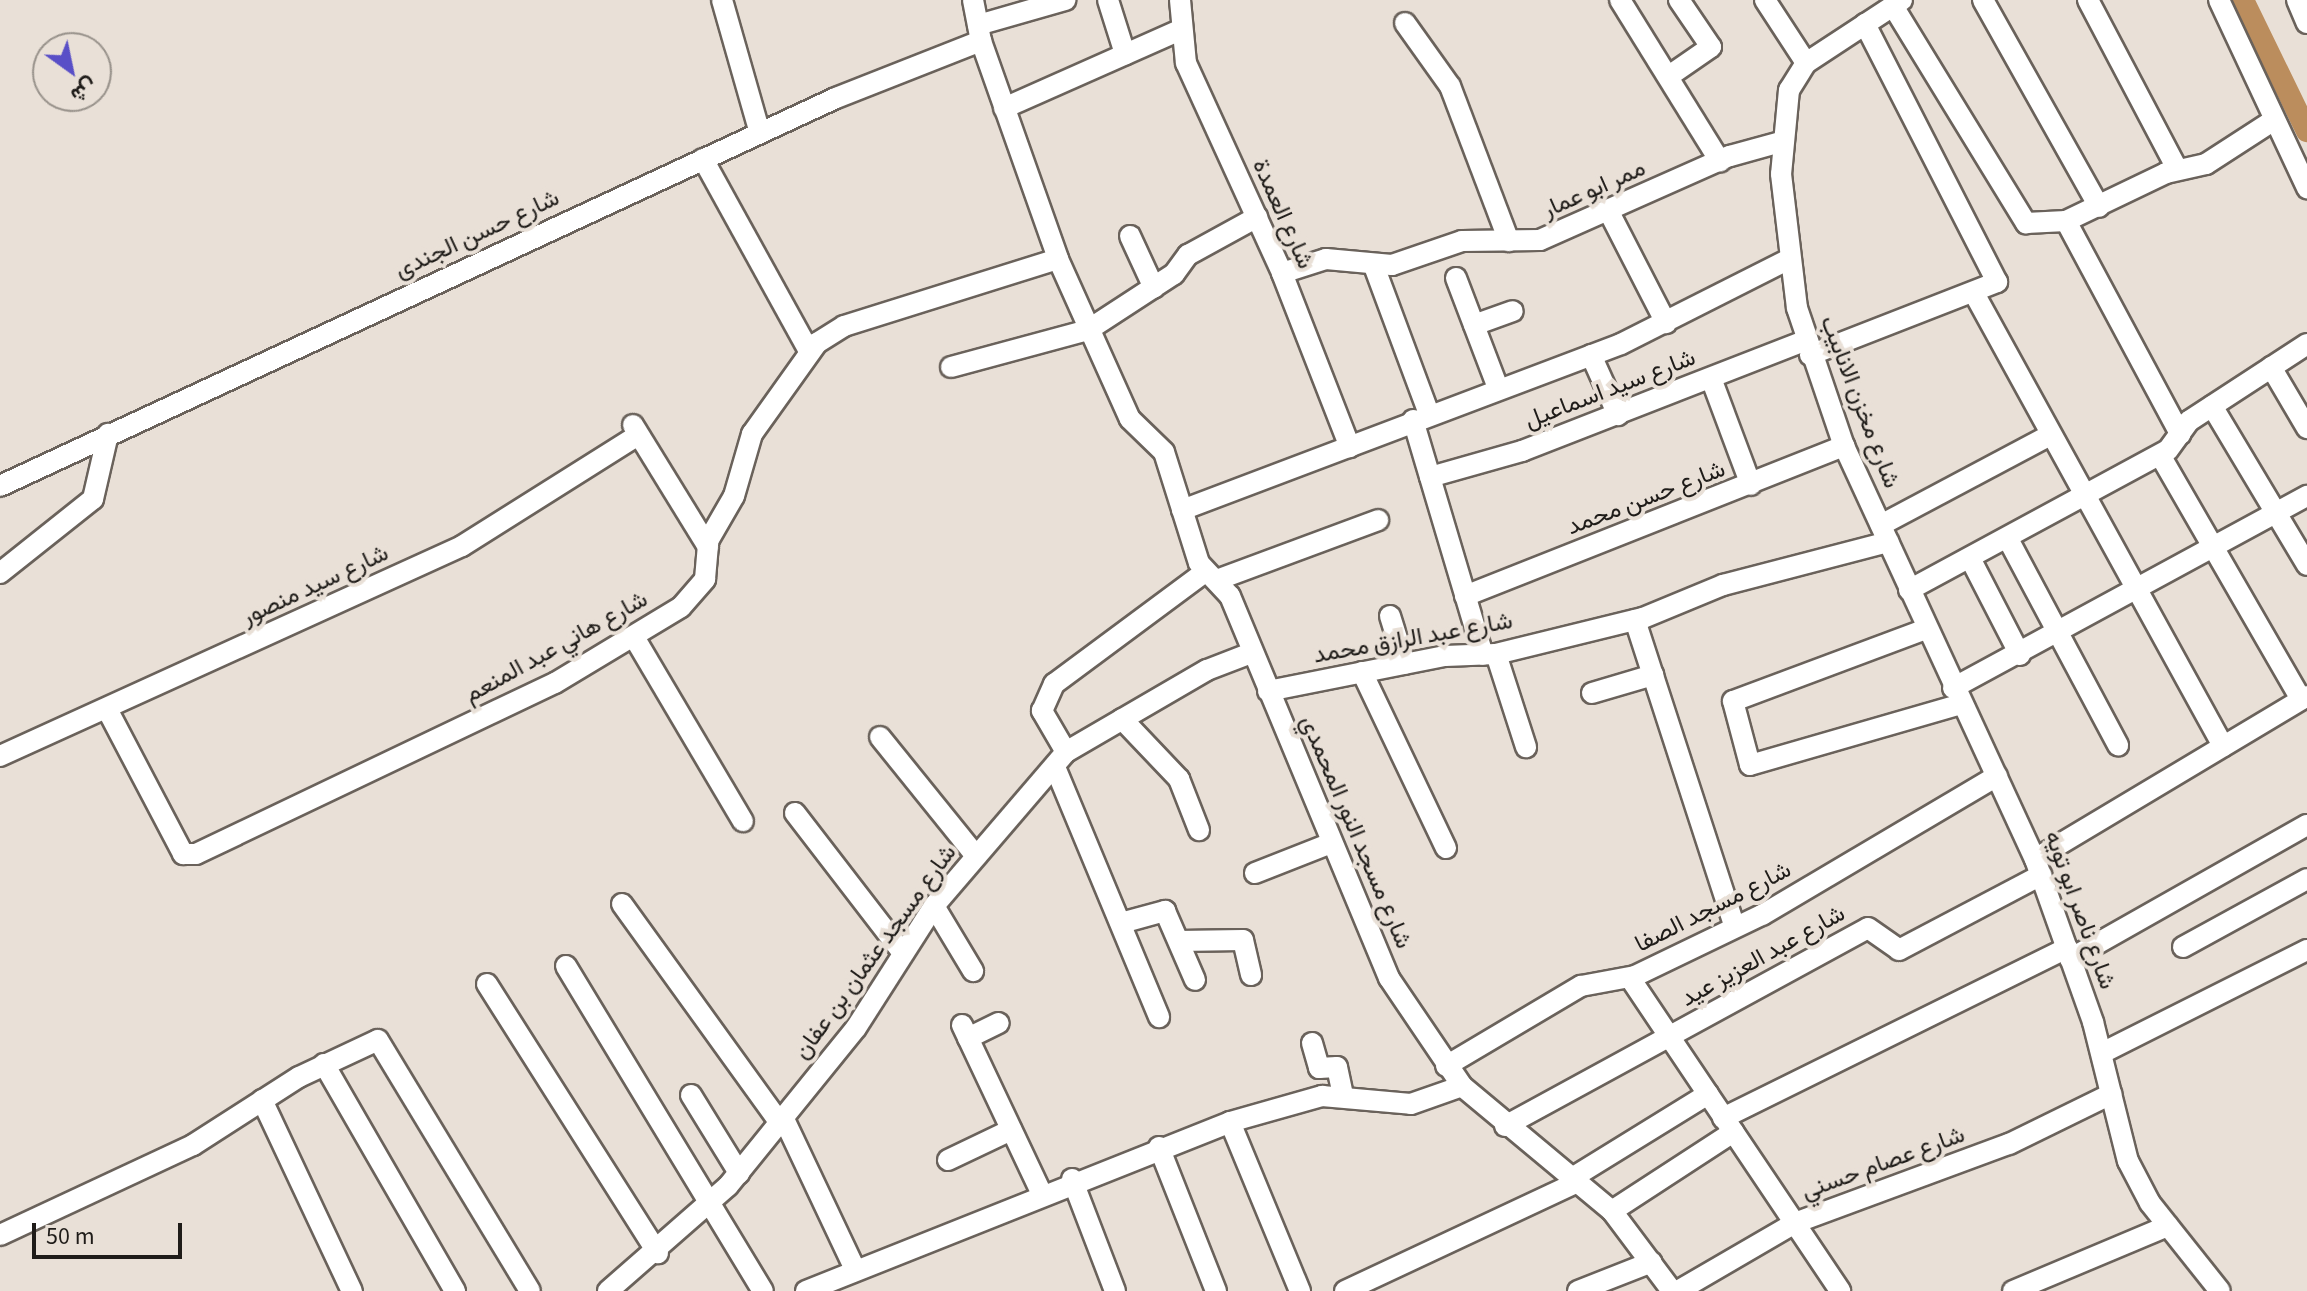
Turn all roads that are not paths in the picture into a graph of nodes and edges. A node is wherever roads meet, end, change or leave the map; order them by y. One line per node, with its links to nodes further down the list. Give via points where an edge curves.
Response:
1 (722, 0): 24 (street)
2 (973, 0): 18 (street, شارع مسجد النور المحمدي)
3 (1065, 0): 18 (street, شارع حسن الجندى)
4 (1108, 0): 19 (street)
5 (1180, 0): 17 (street, شارع العمدة)
6 (1620, 0): 21 (street)
7 (1679, 0): 21 (street, via 1711,47)
8 (1765, 0): 20 (street)
9 (1983, 0): 30 (street)
10 (2088, 0): 28 (street)
11 (2219, 0): 23 (street)
12 (2297, 0): 15 (street)
13 (1897, 3): 16 (street, شارع مخزن الانابيب); 33 (street, via 2018,217)
14 (1405, 23): 35 (street, via 1450,86)
15 (2307, 23)
16 (1865, 24): 20 (street, شارع مخزن الانابيب); 42 (street, via 1994,275 1995,286)
17 (1180, 30): 19 (street); 32 (street, شارع العمدة, via 1192,79)
18 (979, 33): 22 (street, شارع مسجد النور المحمدي); 24 (street, شارع حسن الجندى)
19 (1125, 54): 22 (street)
20 (1806, 63): 25 (street, شارع مخزن الانابيب, via 1789,90)
21 (1669, 76): 27 (street)
22 (1004, 108): 36 (street, شارع مسجد النور المحمدي)
23 (2274, 120): 28 (street, via 2214,160); 29 (street)
24 (760, 133): 26 (street, شارع حسن الجندى)
25 (1781, 142): 27 (street, ممر ابو عمار); 37 (street, شارع مخزن الانابيب)
26 (703, 159): 49 (street); 59 (street, شارع حسن الجندى)
27 (1720, 161): 31 (street, ممر ابو عمار)
28 (2177, 169): 30 (street)
29 (2307, 188)
30 (2099, 207): 33 (street)
31 (1609, 212): 35 (street, ممر ابو عمار, via 1550,237); 44 (street)
32 (1257, 217): 39 (street, شارع العمدة); 41 (street, via 1188,255)
33 (2066, 221): 60 (street)
34 (1130, 236): 41 (street)
35 (1509, 241): 38 (street, ممر ابو عمار, via 1462,241)
36 (1058, 259): 46 (street, شارع مسجد النور المحمدي); 49 (street, شارع هاني عبد المنعم, via 844,326)
37 (1787, 260): 44 (street); 48 (street, شارع مخزن الانابيب)
38 (1374, 266): 39 (street, ممر ابو عمار, via 1326,259); 57 (street)
39 (1282, 273): 63 (street, شارع العمدة)
40 (1456, 278): 45 (street)
41 (1154, 288): 46 (street)
42 (1975, 295): 48 (street, شارع سيد اسماعيل); 61 (street)
43 (1513, 311): 45 (street)
44 (1666, 323): 50 (street)
45 (1474, 325): 54 (street)
46 (1088, 330): 51 (street); 70 (street, شارع مسجد النور المحمدي, via 1130,419 1164,452)
47 (2307, 344): 52 (street)
48 (1808, 347): 53 (street, شارع سيد اسماعيل); 62 (street, شارع مخزن الانابيب)
49 (809, 351): 75 (street, شارع هاني عبد المنعم, via 752,434 734,496)
50 (1591, 355): 54 (street); 56 (street)
51 (951, 367)
52 (2271, 367): 55 (street); 58 (street)
53 (1711, 378): 56 (street, شارع سيد اسماعيل); 66 (street)
54 (1498, 388): 57 (street)
55 (2212, 406): 60 (street); 71 (street)
56 (1618, 415): 65 (street, شارع سيد اسماعيل)
57 (1421, 417): 63 (street); 65 (street)
58 (2307, 428)
59 (108, 434): 67 (street, شارع حسن الجندى); 79 (street, via 93,499)
60 (2180, 434): 64 (street)
61 (2050, 435): 69 (street); 73 (street, شارع عبد الرازق محمد)
62 (1844, 446): 66 (street, شارع حسن محمد); 73 (street, شارع مخزن الانابيب)
63 (1350, 447): 70 (street)
64 (2160, 455): 69 (street); 76 (street)
65 (1430, 477): 83 (street)
66 (1751, 485): 83 (street, شارع حسن محمد)
67 (0, 486)
68 (2307, 496): 71 (street)
69 (2086, 499): 74 (street); 82 (street)
70 (1182, 510): 80 (street, شارع مسجد النور المحمدي)
71 (2275, 515): 76 (street); 78 (street)
72 (1378, 520): 80 (street)
73 (1885, 534): 81 (street, شارع ناصر ابو تويه); 85 (street, شارع عبد الرازق محمد, via 1723,585)
74 (2008, 539): 77 (street); 87 (street)
75 (708, 547): 88 (street, شارع هاني عبد المنعم, via 705,579 690,600); 99 (street, شارع سيد منصور, via 635,430 462,546)
76 (2213, 551): 82 (street); 98 (street)
77 (1970, 558): 81 (street); 91 (street)
78 (2307, 565)
79 (0, 573)
80 (1211, 576): 89 (street, شارع مسجد النور المحمدي); 106 (street, via 1054,684 1042,711)
81 (1909, 590): 86 (street, شارع ناصر ابو تويه)
82 (2138, 593): 87 (street); 103 (street)
83 (1465, 596): 90 (street)
84 (1390, 616): 92 (street)
85 (1635, 620): 90 (street, شارع عبد الرازق محمد); 94 (street)
86 (1926, 629): 97 (street, شارع ناصر ابو تويه); 97 (street, via 1733,701 1749,761 1758,768)
87 (2060, 635): 91 (street); 102 (street)
88 (634, 637): 99 (street, شارع هاني عبد المنعم, via 555,683 189,856); 109 (street)
89 (1251, 653): 95 (street, شارع مسجد النور المحمدي); 100 (street, شارع مسجد عثمان بن عفان)
90 (1489, 654): 92 (street, شارع عبد الرازق محمد); 104 (street)
91 (2020, 655): 97 (street)
92 (1405, 664): 93 (street, شارع عبد الرازق محمد)
93 (1362, 672): 95 (street, شارع عبد الرازق محمد); 113 (street)
94 (1653, 675): 96 (street); 121 (street)
95 (1268, 691): 112 (street, شارع مسجد النور المحمدي)
96 (1592, 693)
97 (1957, 696): 107 (street, شارع ناصر ابو تويه)
98 (2304, 697): 103 (street)
99 (107, 709): 105 (street, شارع سيد منصور)
100 (1122, 719): 106 (street, شارع مسجد عثمان بن عفان); 111 (street, via 1179,779)
101 (880, 737): 114 (street)
102 (2118, 745)
103 (2223, 746): 115 (street)
104 (1526, 747)
105 (0, 756)
106 (1060, 760): 114 (street, شارع مسجد عثمان بن عفان); 120 (street)
107 (1997, 776): 115 (street, شارع ناصر ابو تويه); 121 (street, شارع مسجد الصفا)
108 (795, 813): 125 (street)
109 (743, 821)
110 (2307, 825): 126 (street)
111 (1199, 830)
112 (1331, 843): 116 (street); 139 (street, شارع مسجد النور المحمدي, via 1389,978)
113 (1446, 848)
114 (976, 856): 119 (street, شارع مسجد عثمان بن عفان)
115 (2038, 867): 126 (street, شارع ناصر ابو تويه); 135 (street, شارع عبد العزيز عيد, via 1899,950 1868,928)
116 (1255, 873)
117 (2307, 879): 123 (street)
118 (622, 904): 146 (street)
119 (934, 906): 125 (street, شارع مسجد عثمان بن عفان); 128 (street)
120 (1121, 923): 122 (street, via 1165,911); 133 (street)
121 (1734, 924): 130 (street, شارع مسجد الصفا)
122 (1179, 941): 129 (street, via 1243,940); 131 (street)
123 (2183, 947)
124 (2307, 950): 137 (street)
125 (902, 952): 146 (street, شارع مسجد عثمان بن عفان, via 856,1028)
126 (2068, 953): 137 (street, شارع ناصر ابو تويه); 148 (street)
127 (566, 966): 157 (street)
128 (973, 971)
129 (1251, 975)
130 (1630, 978): 135 (street); 139 (street, شارع مسجد الصفا, via 1581,986)
131 (1195, 980)
132 (487, 984): 162 (street)
133 (1159, 1017)
134 (999, 1023): 150 (street, via 965,1032)
135 (1669, 1037): 141 (street); 149 (street, شارع عبد العزيز عيد)
136 (1312, 1043): 144 (street, via 1319,1068 1337,1067)
137 (2102, 1053): 142 (street, شارع ناصر ابو تويه)
138 (324, 1064): 145 (street); 167 (street); 168 (street, via 372,1040 389,1050)
139 (1446, 1066): 140 (street, شارع مسجد النور المحمدي)
140 (1462, 1086): 144 (street, via 1411,1104); 149 (street, شارع مسجد النور المحمدي)
141 (1708, 1094): 148 (street); 155 (street)
142 (2111, 1094): 159 (street, شارع عصام حسني, via 2009,1144); 160 (street, شارع ناصر ابو تويه, via 2128,1161)
143 (691, 1095): 153 (street)
144 (1343, 1095): 147 (street)
145 (262, 1100): 161 (street, via 193,1145); 166 (street)
146 (781, 1120): 153 (street, شارع مسجد عثمان بن عفان); 164 (street)
147 (1230, 1122): 151 (street); 174 (street)
148 (1728, 1125): 158 (street); 159 (street)
149 (1505, 1126): 155 (street, شارع مسجد النور المحمدي)
150 (1011, 1130): 152 (street); 156 (street)
151 (1159, 1147): 154 (street); 173 (street)
152 (948, 1160)
153 (739, 1173): 157 (street, شارع مسجد عثمان بن عفان)
154 (1072, 1179): 156 (street); 172 (street)
155 (1575, 1180): 158 (street, شارع مسجد النور المحمدي); 175 (street)
156 (1041, 1192): 164 (street)
157 (713, 1203): 162 (street, شارع مسجد عثمان بن عفان); 170 (street)
158 (1612, 1211): 163 (street, شارع مسجد النور المحمدي)
159 (1795, 1223): 177 (street, شارع عصام حسني); 178 (street)
160 (2168, 1226): 179 (street); 180 (street, شارع ناصر ابو تويه)
161 (0, 1235)
162 (658, 1253): 165 (street, شارع مسجد عثمان بن عفان)
163 (1652, 1262): 176 (street); 177 (street, شارع مسجد النور المحمدي)
164 (855, 1269): 171 (street)
165 (636, 1283): 169 (street, شارع مسجد عثمان بن عفان)
166 (352, 1291)
167 (455, 1291)
168 (530, 1291)
169 (608, 1291)
170 (763, 1291)
171 (806, 1291)
172 (1115, 1291)
173 (1216, 1291)
174 (1300, 1291)
175 (1345, 1291)
176 (1578, 1291)
177 (1675, 1291)
178 (1840, 1291)
179 (2013, 1291)
180 (2220, 1291)

